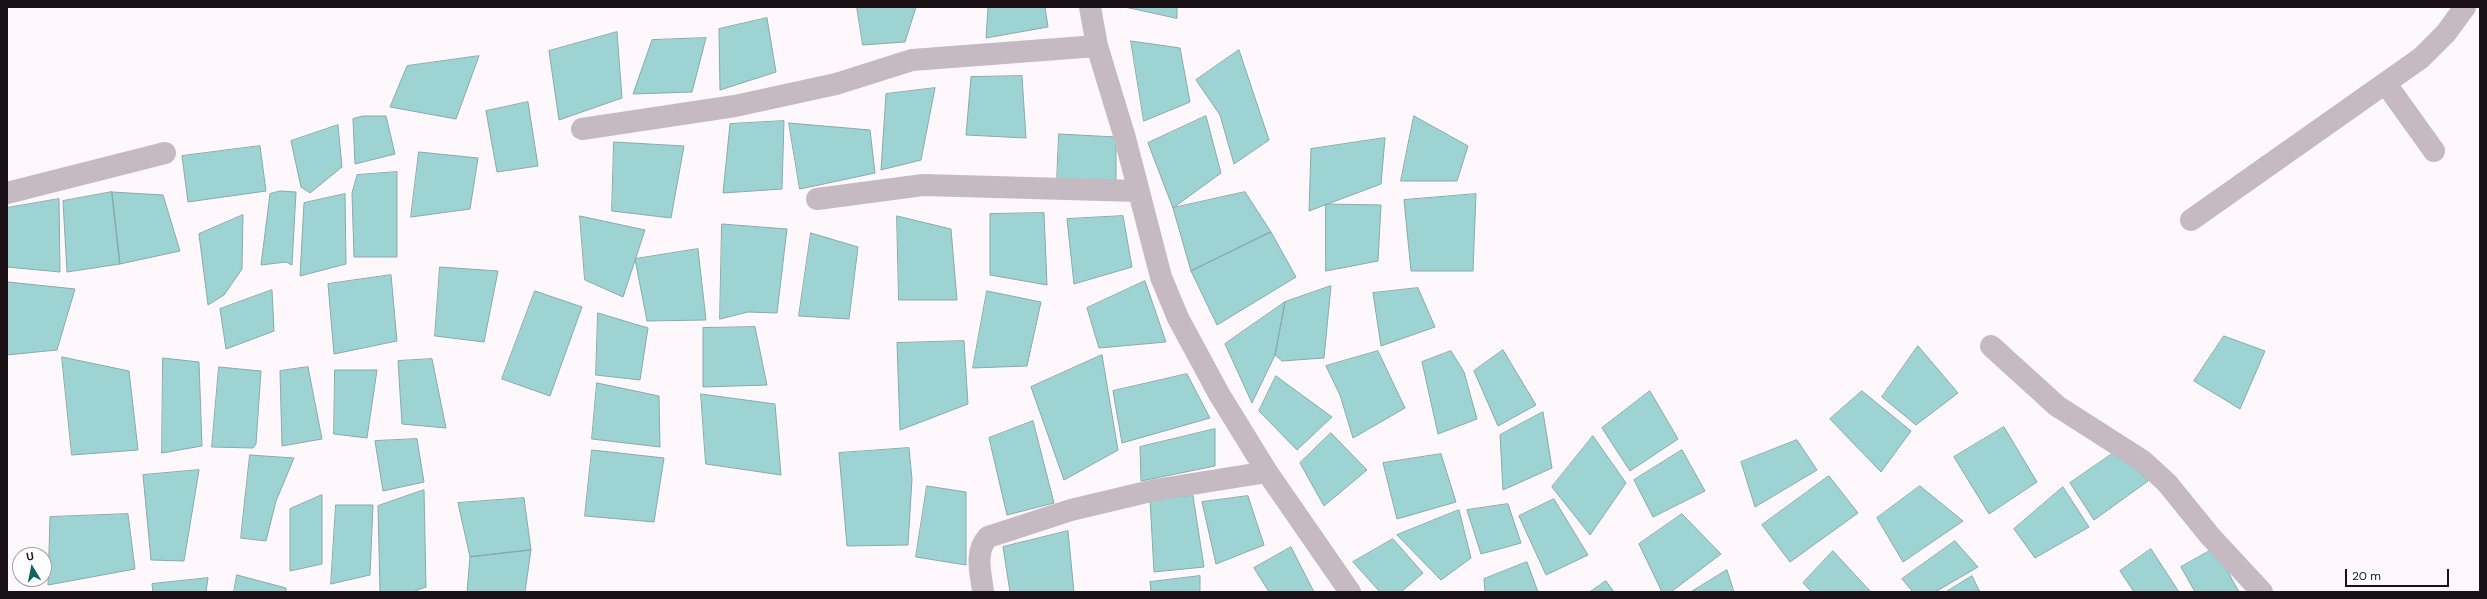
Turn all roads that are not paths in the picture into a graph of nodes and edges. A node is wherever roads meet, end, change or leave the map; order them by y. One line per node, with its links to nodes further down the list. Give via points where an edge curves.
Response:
1 (1090, 7): 3 (street)
2 (2465, 7): 4 (street, via 2446,33 2421,58)
3 (1097, 46): 5 (street, via 912,60 836,84 735,106); 8 (street, via 1125,138)
4 (2386, 84): 6 (street); 11 (street)
5 (582, 129)
6 (2434, 151)
7 (165, 154): 9 (street)
8 (1137, 191): 10 (street, via 923,185); 13 (street, via 1161,278 1178,318 1219,394)
9 (7, 193)
10 (817, 199)
11 (2191, 220)
12 (1990, 346): 16 (street, via 2057,406 2143,461 2167,483 2210,536)
13 (1267, 472): 14 (street, via 1155,490 1071,510 988,537 981,545 979,558); 15 (street)
14 (983, 592)
15 (1350, 592)
16 (2262, 592)

